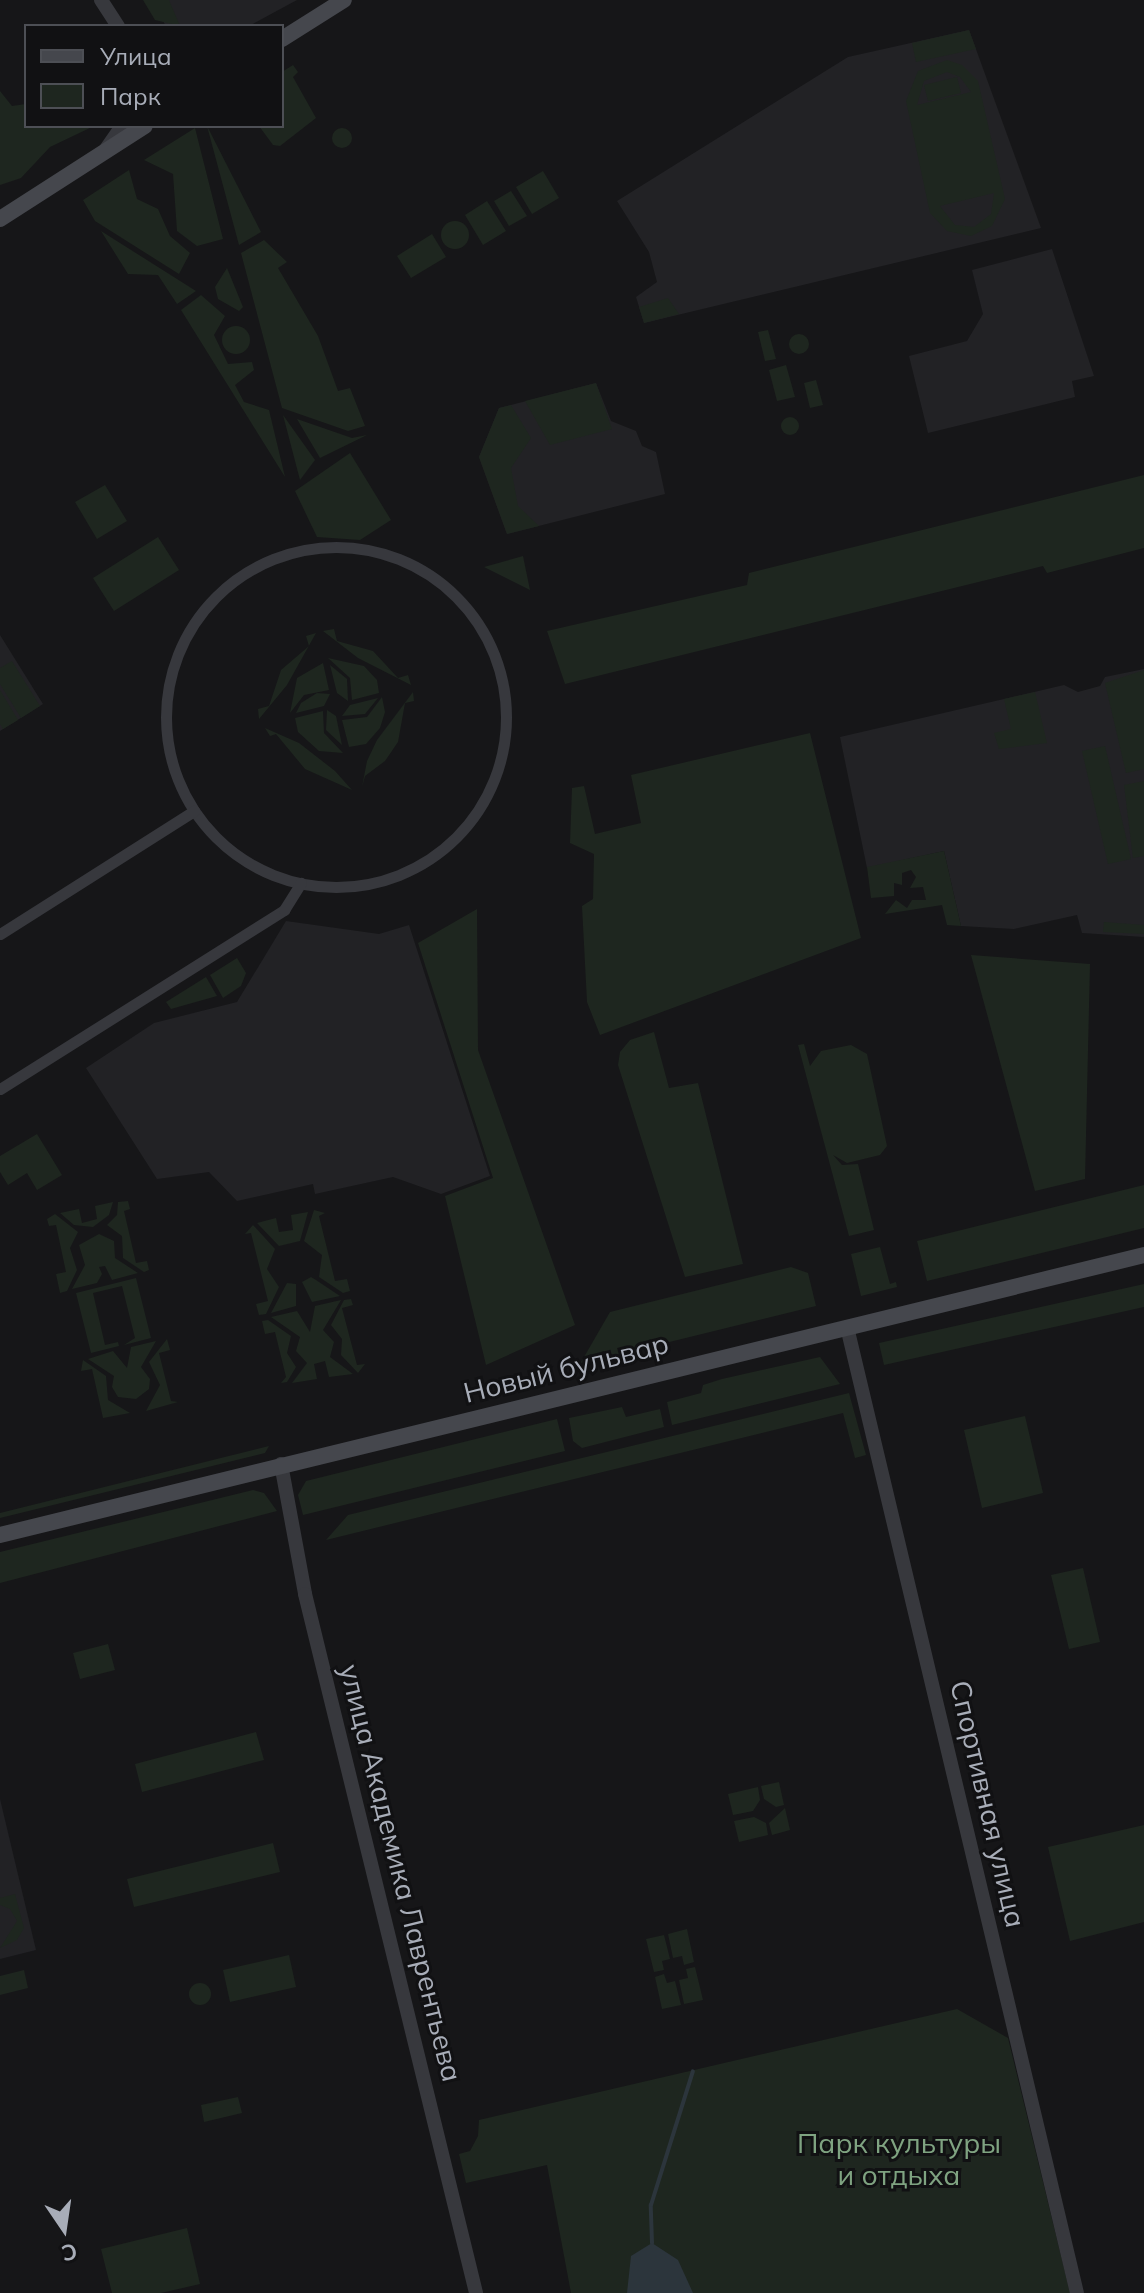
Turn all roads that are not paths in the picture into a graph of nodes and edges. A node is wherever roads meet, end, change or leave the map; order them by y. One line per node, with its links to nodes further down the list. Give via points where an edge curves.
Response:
1 (101, 0): 3 (street)
2 (344, 0): 4 (main road)
3 (117, 24)
4 (284, 38)
5 (121, 128): 7 (street)
6 (142, 128): 7 (main road)
7 (103, 153): 8 (main road)
8 (0, 219)
9 (194, 811): 10 (street, via 243,859); 10 (street, via 168,744 171,675 193,624 239,577 297,551 356,548 392,556 426,572 469,610 500,671 506,713 493,783 464,828 438,853 390,878 337,887); 11 (street)
10 (301, 883): 12 (street, via 284,910)
11 (0, 934)
12 (0, 1089)
13 (1144, 1255): 14 (main road, Новый бульвар)
14 (847, 1327): 15 (main road, Новый бульвар); 18 (street, Спортивная улица)
15 (281, 1464): 16 (main road, Новый бульвар); 17 (street, улица Академика Лаврентьева, via 305,1594)
16 (0, 1535)
17 (476, 2293)
18 (1077, 2293)

